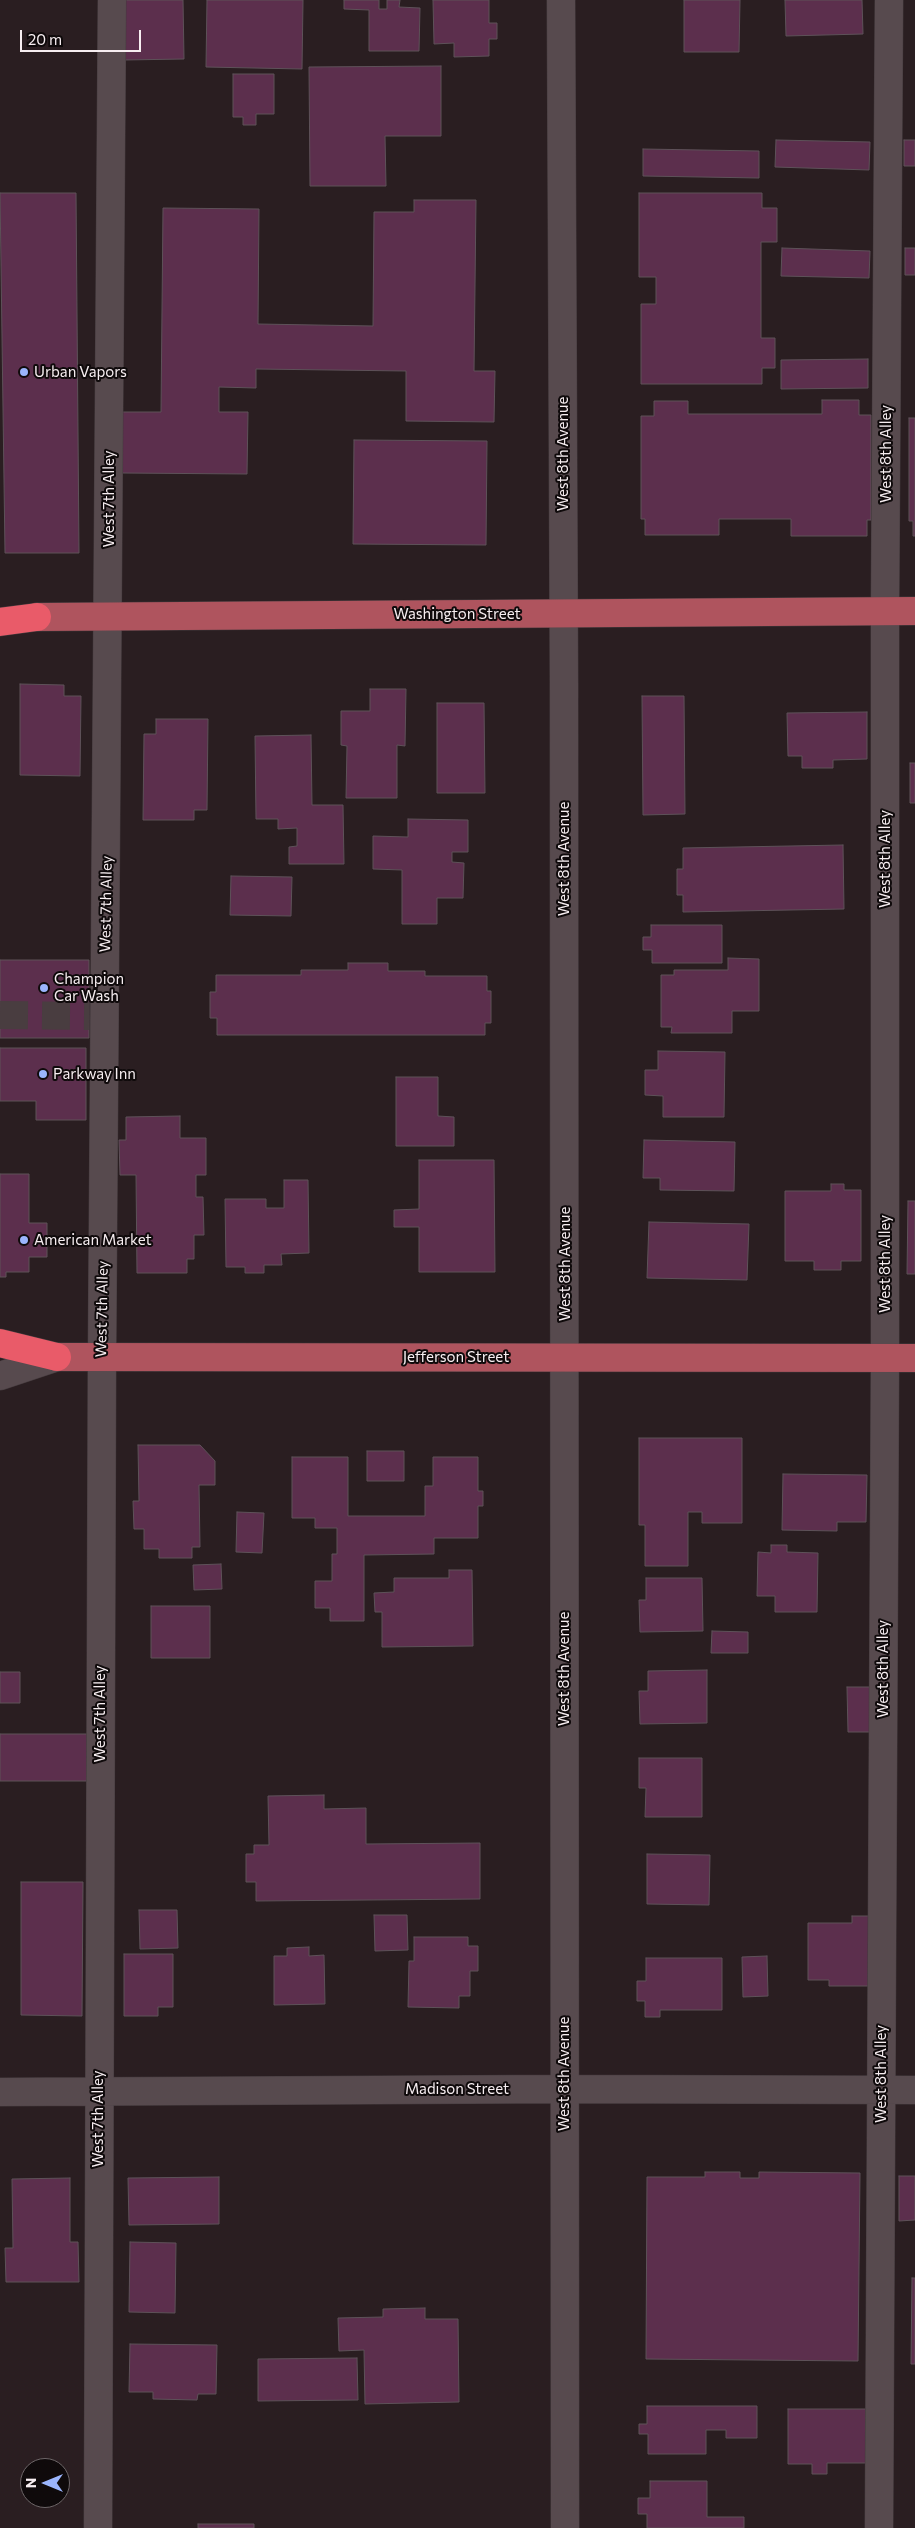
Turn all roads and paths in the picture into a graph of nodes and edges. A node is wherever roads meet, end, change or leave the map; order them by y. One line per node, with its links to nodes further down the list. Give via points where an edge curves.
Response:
1 (112, 0): 8 (street, West 7th Alley)
2 (561, 0): 6 (street, West 8th Avenue)
3 (889, 0): 4 (street, West 8th Alley)
4 (884, 611): 5 (main road, Washington Street); 6 (main road, Washington Street); 15 (street, West 8th Alley)
5 (915, 611)
6 (563, 614): 8 (main road, Washington Street); 14 (street, West 8th Avenue)
7 (0, 615): 9 (street, Washington Street)
8 (108, 616): 9 (main road, Washington Street); 13 (street, West 7th Alley, via 97,1016)
9 (37, 617): 10 (highway)
10 (0, 622)
11 (0, 1343): 12 (highway)
12 (57, 1357): 13 (main road, Jefferson Street); 17 (street, Jefferson Street)
13 (102, 1357): 14 (main road, Jefferson Street); 22 (street, West 7th Alley)
14 (565, 1358): 15 (main road, Jefferson Street); 18 (street, West 8th Avenue)
15 (885, 1358): 16 (main road, Jefferson Street); 19 (street, West 8th Alley)
16 (915, 1358)
17 (0, 1376)
18 (563, 2088): 19 (street, Madison Street); 22 (street, Madison Street); 24 (street, West 8th Avenue)
19 (880, 2089): 20 (street, Madison Street); 25 (street, West 8th Alley)
20 (915, 2090)
21 (0, 2092): 22 (street, Madison Street)
22 (98, 2092): 23 (street, West 7th Alley)
23 (98, 2528)
24 (565, 2528)
25 (879, 2528)

